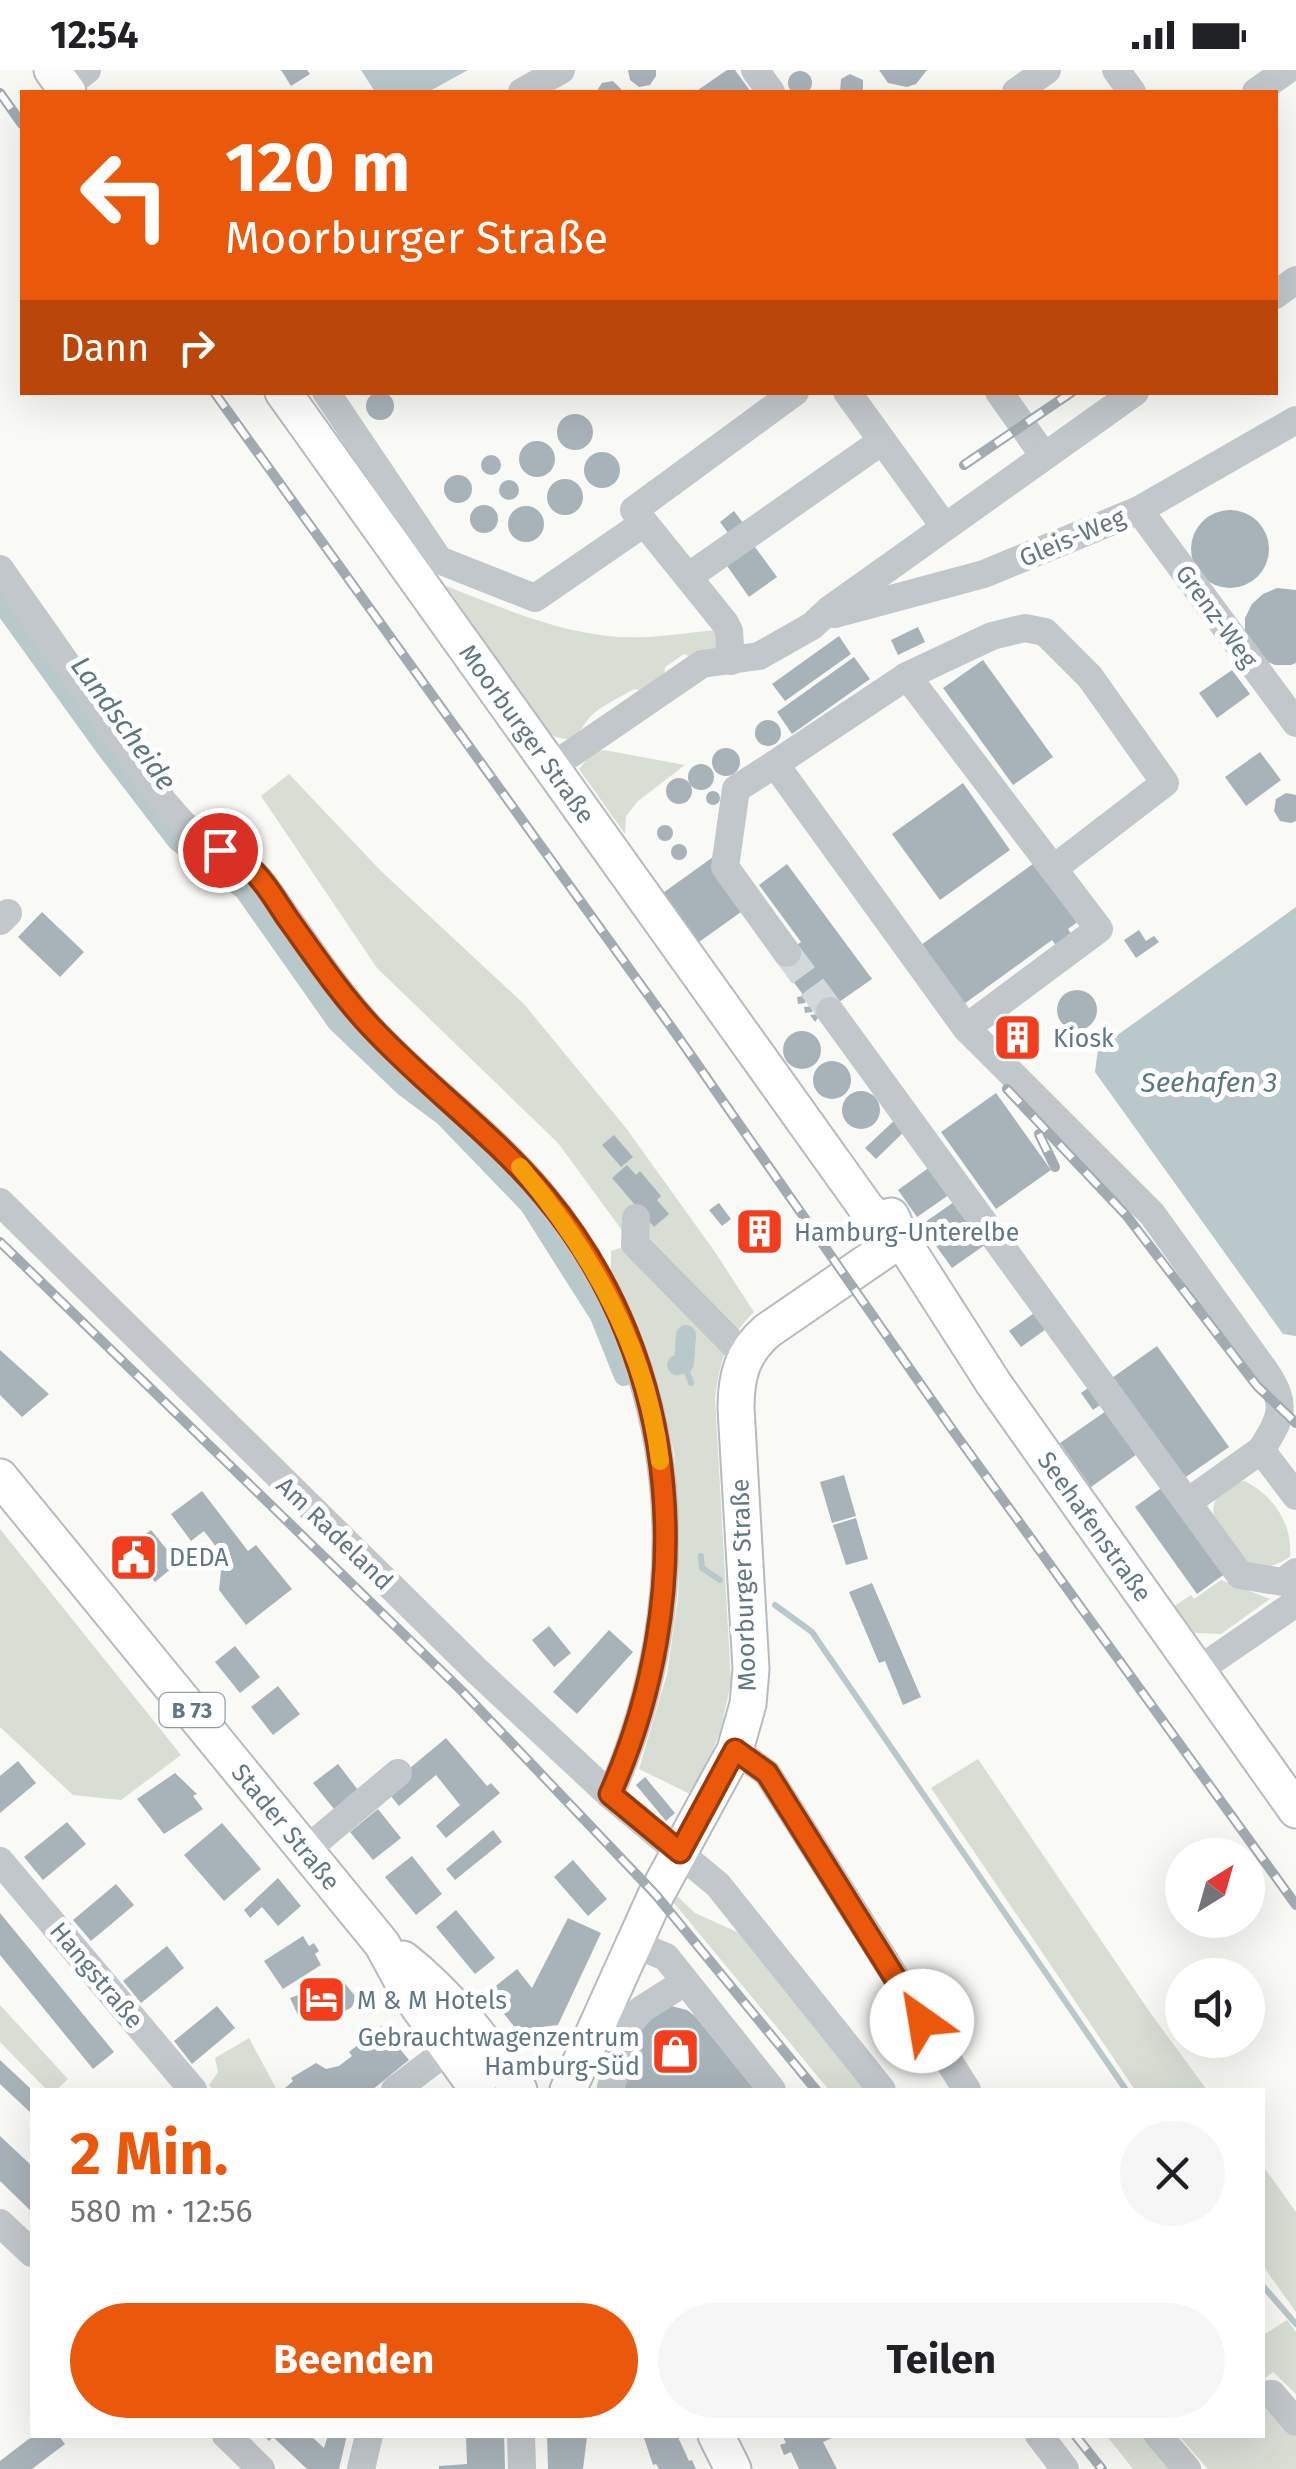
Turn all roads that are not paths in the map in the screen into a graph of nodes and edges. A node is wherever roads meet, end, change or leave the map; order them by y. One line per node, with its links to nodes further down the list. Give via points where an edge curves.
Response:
1 (561, 70): 4 (street)
2 (1046, 70): 5 (street)
3 (1282, 72): 6 (street)
4 (526, 90)
5 (1019, 90)
6 (1259, 90)
7 (285, 395): 26 (main road, Moorburger Straße)
8 (328, 395): 17 (street, via 439,560 535,598)
9 (791, 395): 17 (street, via 634,510)
10 (849, 395): 14 (street)
11 (1001, 395): 15 (street)
12 (1131, 395): 15 (street)
13 (1296, 420): 16 (street, Gleis-Weg)
14 (882, 441): 18 (street); 20 (street)
15 (1044, 456): 18 (street)
16 (1138, 510): 21 (street, Gleis-Weg, via 984,574); 24 (street, Grenz-Weg)
17 (644, 522): 20 (street)
18 (944, 526): 21 (street)
19 (0, 569): 45 (street, via 166,804 188,830 252,871 360,1016 517,1163 580,1244 615,1308 650,1404 666,1574 651,1675)
20 (688, 577): 22 (street, via 725,623)
21 (822, 621): 22 (street, via 758,656)
22 (731, 661): 26 (street, via 702,664)
23 (907, 676): 25 (street); 27 (street); 27 (street, via 992,636 1025,628 1045,632 1090,677 1165,784)
24 (1296, 723)
25 (775, 764): 28 (street, via 736,789 726,867); 30 (street)
26 (553, 766): 33 (main road, Moorburger Straße, via 868,1210)
27 (1053, 869): 30 (street, via 1098,929)
28 (787, 953)
29 (830, 1010): 39 (street)
30 (966, 1028): 35 (street, via 1152,1214)
31 (0, 1202): 45 (street, Am Radeland)
32 (636, 1218): 34 (street, via 635,1244)
33 (900, 1239): 34 (main road, via 767,1331); 42 (main road, Seehafenstraße)
34 (745, 1356): 43 (main road, Moorburger Straße, via 736,1424 751,1669)
35 (1289, 1407): 36 (street)
36 (1261, 1450): 38 (street); 39 (street)
37 (0, 1477): 47 (main road, Stader Straße / B 73)
38 (1296, 1496)
39 (1188, 1502): 40 (street, via 1240,1575 1282,1582)
40 (1296, 1572)
41 (1296, 1603): 42 (street)
42 (1197, 1671): 46 (main road, Seehafenstraße)
43 (735, 1750): 48 (main road, Moorburger Straße); 62 (street, via 767,1773)
44 (398, 1773): 47 (street)
45 (610, 1794): 48 (street, Am Radeland)
46 (1296, 1810)
47 (306, 1850): 50 (main road, Stader Straße / B 73)
48 (680, 1852): 51 (main road, Moorburger Straße); 61 (street, Am Radeland, via 718,1885)
49 (0, 1861): 55 (street, Hangstraße)
50 (382, 1944): 53 (main road, Stader Straße / B 73); 58 (main road, Stader Straße / B 73, via 424,1976)
51 (634, 1944): 52 (street, via 666,1958); 59 (main road, Moorburger Straße)
52 (685, 1982): 54 (street, via 629,2024); 60 (street)
53 (449, 2049): 56 (street); 57 (main road, Stader Straße / B 73)
54 (610, 2087)
55 (191, 2088)
56 (398, 2088)
57 (477, 2088)
58 (517, 2088)
59 (569, 2088)
60 (770, 2088)
61 (880, 2088)
62 (966, 2088)
63 (0, 2223): 64 (street)
64 (30, 2251)
65 (1265, 2395): 66 (street, via 1272,2394)
66 (1296, 2422)
67 (229, 2438): 73 (street)
68 (368, 2438): 74 (street)
69 (521, 2438): 75 (street)
70 (718, 2438): 76 (main road)
71 (1040, 2438): 77 (street)
72 (1161, 2438): 78 (street)
73 (261, 2469)
74 (361, 2469)
75 (522, 2469)
76 (733, 2469)
77 (1064, 2469)
78 (1188, 2469)

